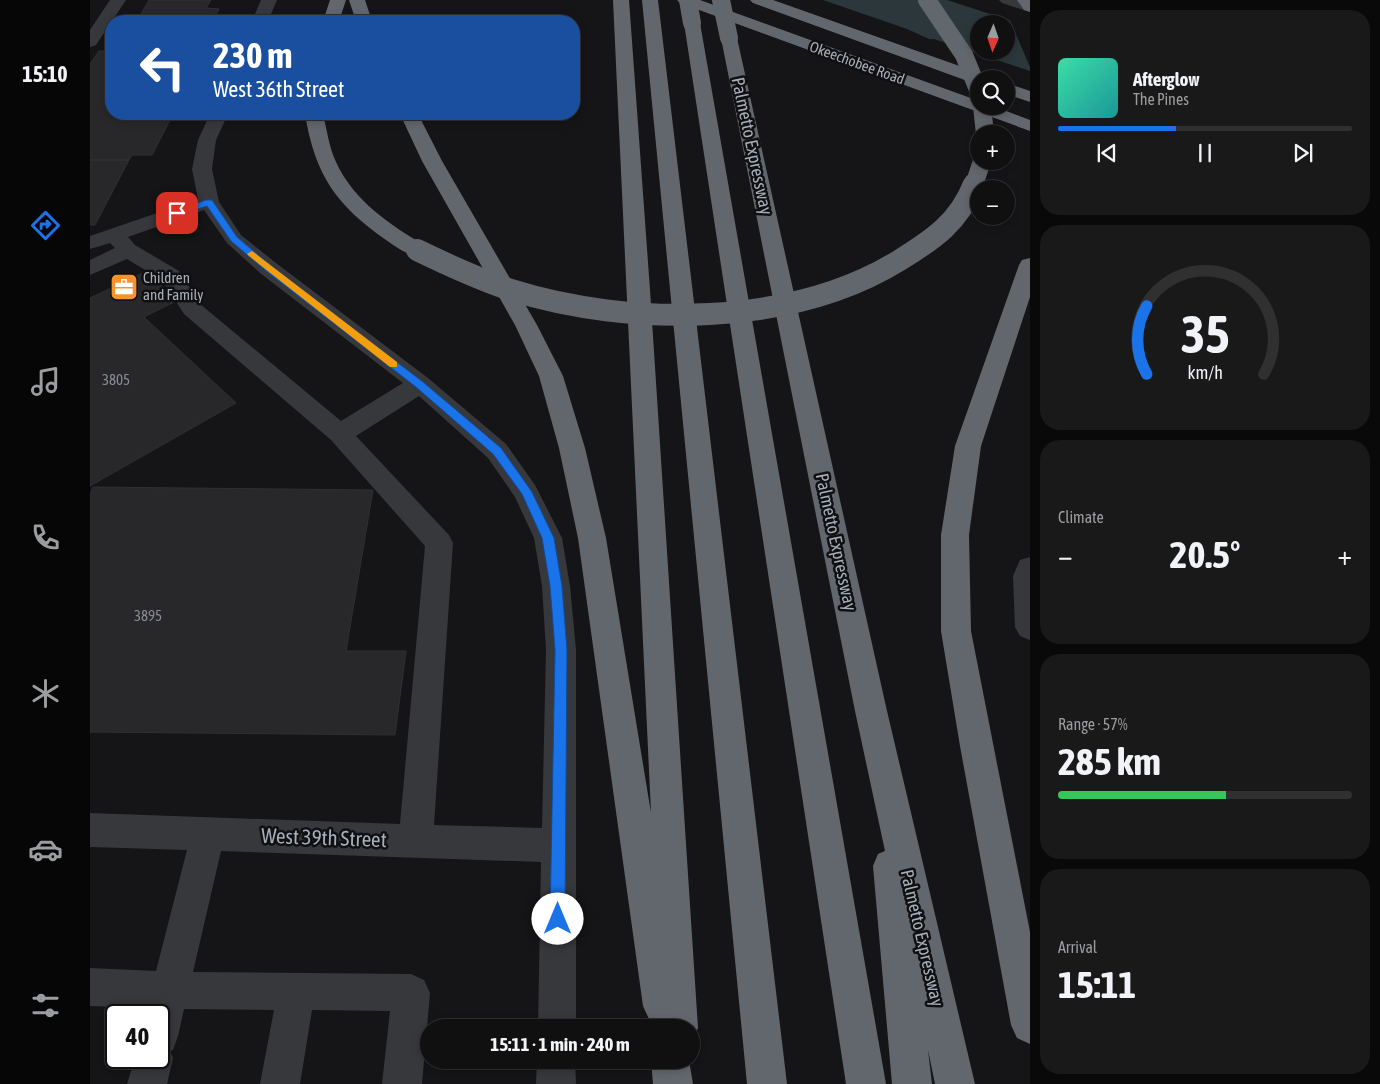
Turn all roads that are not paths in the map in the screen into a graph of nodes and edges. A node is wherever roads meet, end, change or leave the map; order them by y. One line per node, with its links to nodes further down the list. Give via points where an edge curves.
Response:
1 (118, 0): 14 (street)
2 (269, 0): 15 (street)
3 (338, 0): 16 (highway)
4 (357, 0): 17 (highway)
5 (621, 0): 51 (highway)
6 (720, 0): 40 (highway, Palmetto Expressway, bridge)
7 (758, 0): 22 (highway, Okeechobee Road)
8 (927, 0): 21 (highway, bridge, via 952,34)
9 (1007, 0): 12 (street)
10 (1025, 0): 12 (highway)
11 (651, 4): 63 (highway)
12 (1030, 7)
13 (688, 8): 28 (highway, Okeechobee Road); 64 (highway)
14 (108, 15)
15 (263, 15)
16 (333, 15)
17 (362, 15)
18 (105, 19): 20 (street)
19 (105, 39): 20 (street)
20 (91, 40)
21 (970, 70)
22 (970, 76)
23 (1015, 91): 24 (highway)
24 (1030, 97)
25 (216, 120): 30 (street, via 207,140 202,169)
26 (315, 120): 29 (highway, bridge, via 321,152 343,192 359,210 417,250 478,279 526,295 629,312 710,313 752,309 820,295 874,276 909,256 945,229 961,210)
27 (412, 120): 50 (highway, via 551,376 572,448 592,538 611,656)
28 (1030, 126)
29 (979, 170)
30 (209, 202): 32 (street); 36 (street, via 234,239)
31 (90, 243): 32 (street)
32 (121, 243): 34 (street); 37 (street, via 171,276 192,309)
33 (1030, 265): 35 (highway)
34 (90, 268)
35 (1026, 286): 52 (highway, via 968,446 955,535 956,631)
36 (420, 384): 37 (street); 44 (street, via 497,451 526,492 548,538 561,650)
37 (340, 434): 43 (street, via 439,543)
38 (1030, 568): 39 (street, via 1027,576)
39 (1030, 627)
40 (871, 710): 65 (highway, via 896,911); 66 (highway, Palmetto Expressway)
41 (90, 830): 42 (street, West 39th Street)
42 (208, 834): 43 (street, West 39th Street); 46 (street)
43 (416, 841): 44 (street, West 39th Street)
44 (558, 846): 49 (street)
45 (90, 987): 46 (street)
46 (170, 990): 47 (street); 48 (street)
47 (296, 992): 58 (street); 59 (street, via 411,993)
48 (167, 1004)
49 (557, 1019)
50 (664, 1019)
51 (679, 1019)
52 (1030, 1025)
53 (151, 1069): 57 (street)
54 (556, 1069): 60 (street)
55 (671, 1069): 61 (highway)
56 (681, 1069): 62 (highway)
57 (147, 1084)
58 (280, 1084)
59 (402, 1084)
60 (556, 1084)
61 (672, 1084)
62 (682, 1084)
63 (767, 1084)
64 (866, 1084)
65 (912, 1084)
66 (955, 1084)

